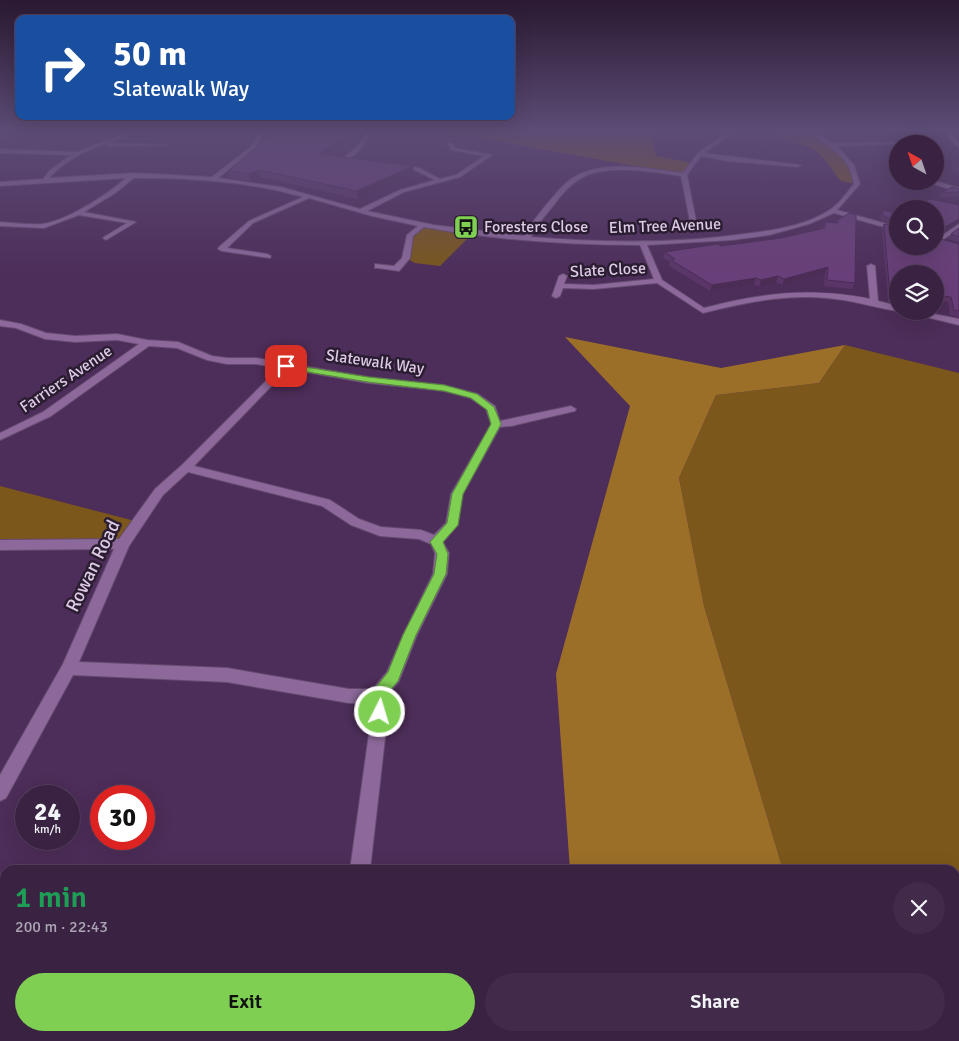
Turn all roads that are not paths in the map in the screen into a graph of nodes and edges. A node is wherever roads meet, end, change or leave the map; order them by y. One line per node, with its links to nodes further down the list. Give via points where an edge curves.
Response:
1 (45, 180): 2 (street, Elm Tree Avenue); 11 (street, Elm Tree Avenue)
2 (52, 180)
3 (128, 180): 17 (street)
4 (224, 180): 14 (street, Elm Tree Avenue)
5 (437, 180): 10 (street)
6 (445, 180): 10 (street)
7 (576, 180): 24 (street, via 555,199)
8 (685, 180): 18 (street)
9 (855, 180): 16 (street, Elm Tree Avenue, via 856,184 843,202)
10 (440, 181): 15 (street, via 402,191)
11 (0, 184)
12 (944, 186): 13 (street)
13 (959, 190)
14 (308, 196): 15 (street, Elm Tree Avenue); 29 (street, via 251,222 222,249)
15 (361, 211): 20 (street, Elm Tree Avenue)
16 (832, 211): 22 (street); 27 (street, Elm Tree Avenue, via 802,224 761,234)
17 (78, 213): 19 (street, via 44,226); 25 (street, via 133,222)
18 (693, 221)
19 (0, 224)
20 (424, 224): 24 (street, Elm Tree Avenue); 30 (street, via 410,235 406,258 396,269)
21 (959, 226): 23 (street)
22 (889, 227)
23 (944, 236)
24 (526, 237): 27 (street, Elm Tree Avenue)
25 (106, 238)
26 (944, 242): 28 (street)
27 (642, 243): 33 (street)
28 (952, 244)
29 (267, 256)
30 (378, 266)
31 (871, 266): 36 (street)
32 (563, 276): 34 (street, Slate Close)
33 (659, 280): 34 (street, Slate Close, via 594,288); 38 (street)
34 (559, 286): 35 (street, Slate Close)
35 (556, 296)
36 (874, 302): 37 (street); 38 (street, via 826,295 788,294)
37 (889, 306)
38 (703, 311): 39 (street)
39 (712, 316)
40 (944, 319): 41 (street)
41 (959, 322)
42 (0, 323): 43 (street, Slatewalk Way, via 45,336 75,339 117,337)
43 (147, 343): 44 (street, Slatewalk Way, via 178,345 227,361); 47 (street, Farriers Avenue, via 47,414)
44 (286, 366): 46 (street, Slatewalk Way, via 368,380 444,388 474,396 491,408); 48 (street, Rowan Road)
45 (571, 409): 46 (street)
46 (496, 424): 49 (street, via 457,494 452,525)
47 (0, 438)
48 (186, 468): 49 (street, via 326,503 354,522 380,531 421,535); 50 (street, Rowan Road, via 159,492)
49 (436, 542): 53 (street, via 442,554 440,574 393,676)
50 (123, 544): 51 (street); 52 (street, Rowan Road)
51 (0, 545)
52 (69, 668): 53 (street, via 227,675 349,696); 54 (street, Rowan Road)
53 (377, 696): 55 (street, via 380,712)
54 (0, 792)
55 (361, 865)

